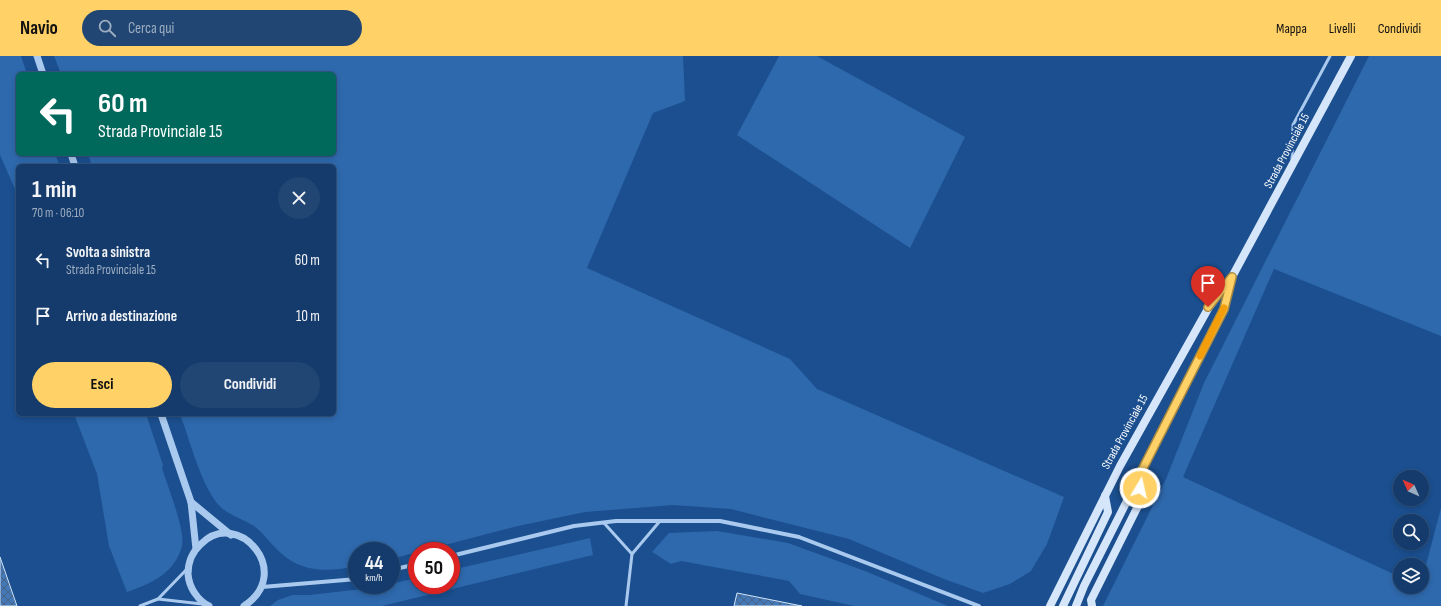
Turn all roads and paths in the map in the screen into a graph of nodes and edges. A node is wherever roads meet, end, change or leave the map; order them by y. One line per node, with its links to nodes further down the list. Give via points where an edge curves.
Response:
1 (37, 56): 4 (street)
2 (1330, 56): 5 (lane, via 1293,125)
3 (1351, 56): 5 (main road, Strada Provinciale 15)
4 (42, 72)
5 (1292, 167): 6 (main road, Strada Provinciale 15)
6 (1232, 277): 8 (main road, Strada Provinciale 15, via 1224,309); 9 (main road, Strada Provinciale 15, via 1208,307)
7 (162, 416): 10 (street)
8 (1140, 474): 29 (main road, Strada Provinciale 15); 30 (main road, via 1140,502 1092,600)
9 (1105, 496): 27 (main road, Strada Provinciale 15); 28 (main road, via 1108,512)
10 (191, 502): 13 (street); 14 (street)
11 (660, 521): 12 (street); 16 (lane); 26 (street, via 720,521 799,537)
12 (604, 523): 15 (street, via 574,526); 16 (lane)
13 (231, 535): 14 (street, via 212,536); 19 (street, via 247,540 256,547 265,570)
14 (196, 549): 17 (street, via 190,558)
15 (460, 554)
16 (632, 554): 25 (lane)
17 (188, 568): 20 (lane); 22 (street, via 191,588)
18 (348, 580): 19 (street)
19 (262, 587): 21 (street)
20 (158, 599): 22 (lane); 23 (lane)
21 (253, 603): 24 (street)
22 (207, 605)
23 (140, 606)
24 (244, 606)
25 (626, 606)
26 (979, 606)
27 (1050, 606)
28 (1063, 606)
29 (1076, 606)
30 (1092, 606)

